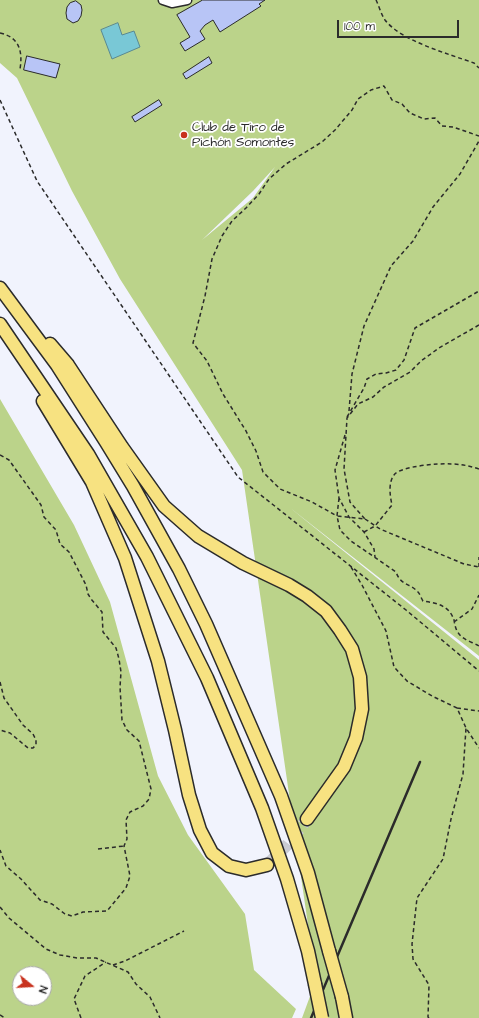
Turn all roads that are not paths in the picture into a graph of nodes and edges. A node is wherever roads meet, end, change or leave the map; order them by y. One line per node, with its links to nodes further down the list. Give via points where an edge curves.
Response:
1 (162, 0): 2 (street, via 172,3)
2 (187, 0)
3 (2, 290): 5 (highway, via 68,365 164,506 198,536 243,563 308,596 326,611 352,649 360,677 362,709 356,738 344,767); 8 (highway, bridge, via 57,365 133,486 179,568 206,624 280,796 308,873)
4 (1, 325): 6 (highway, via 17,361 92,482 125,558 158,660 189,795 200,830 212,853 229,866 246,870); 7 (highway, bridge, via 88,454 147,557 207,678 267,822 287,879 308,951)
5 (307, 819)
6 (267, 865)
7 (322, 1018)
8 (346, 1018)

